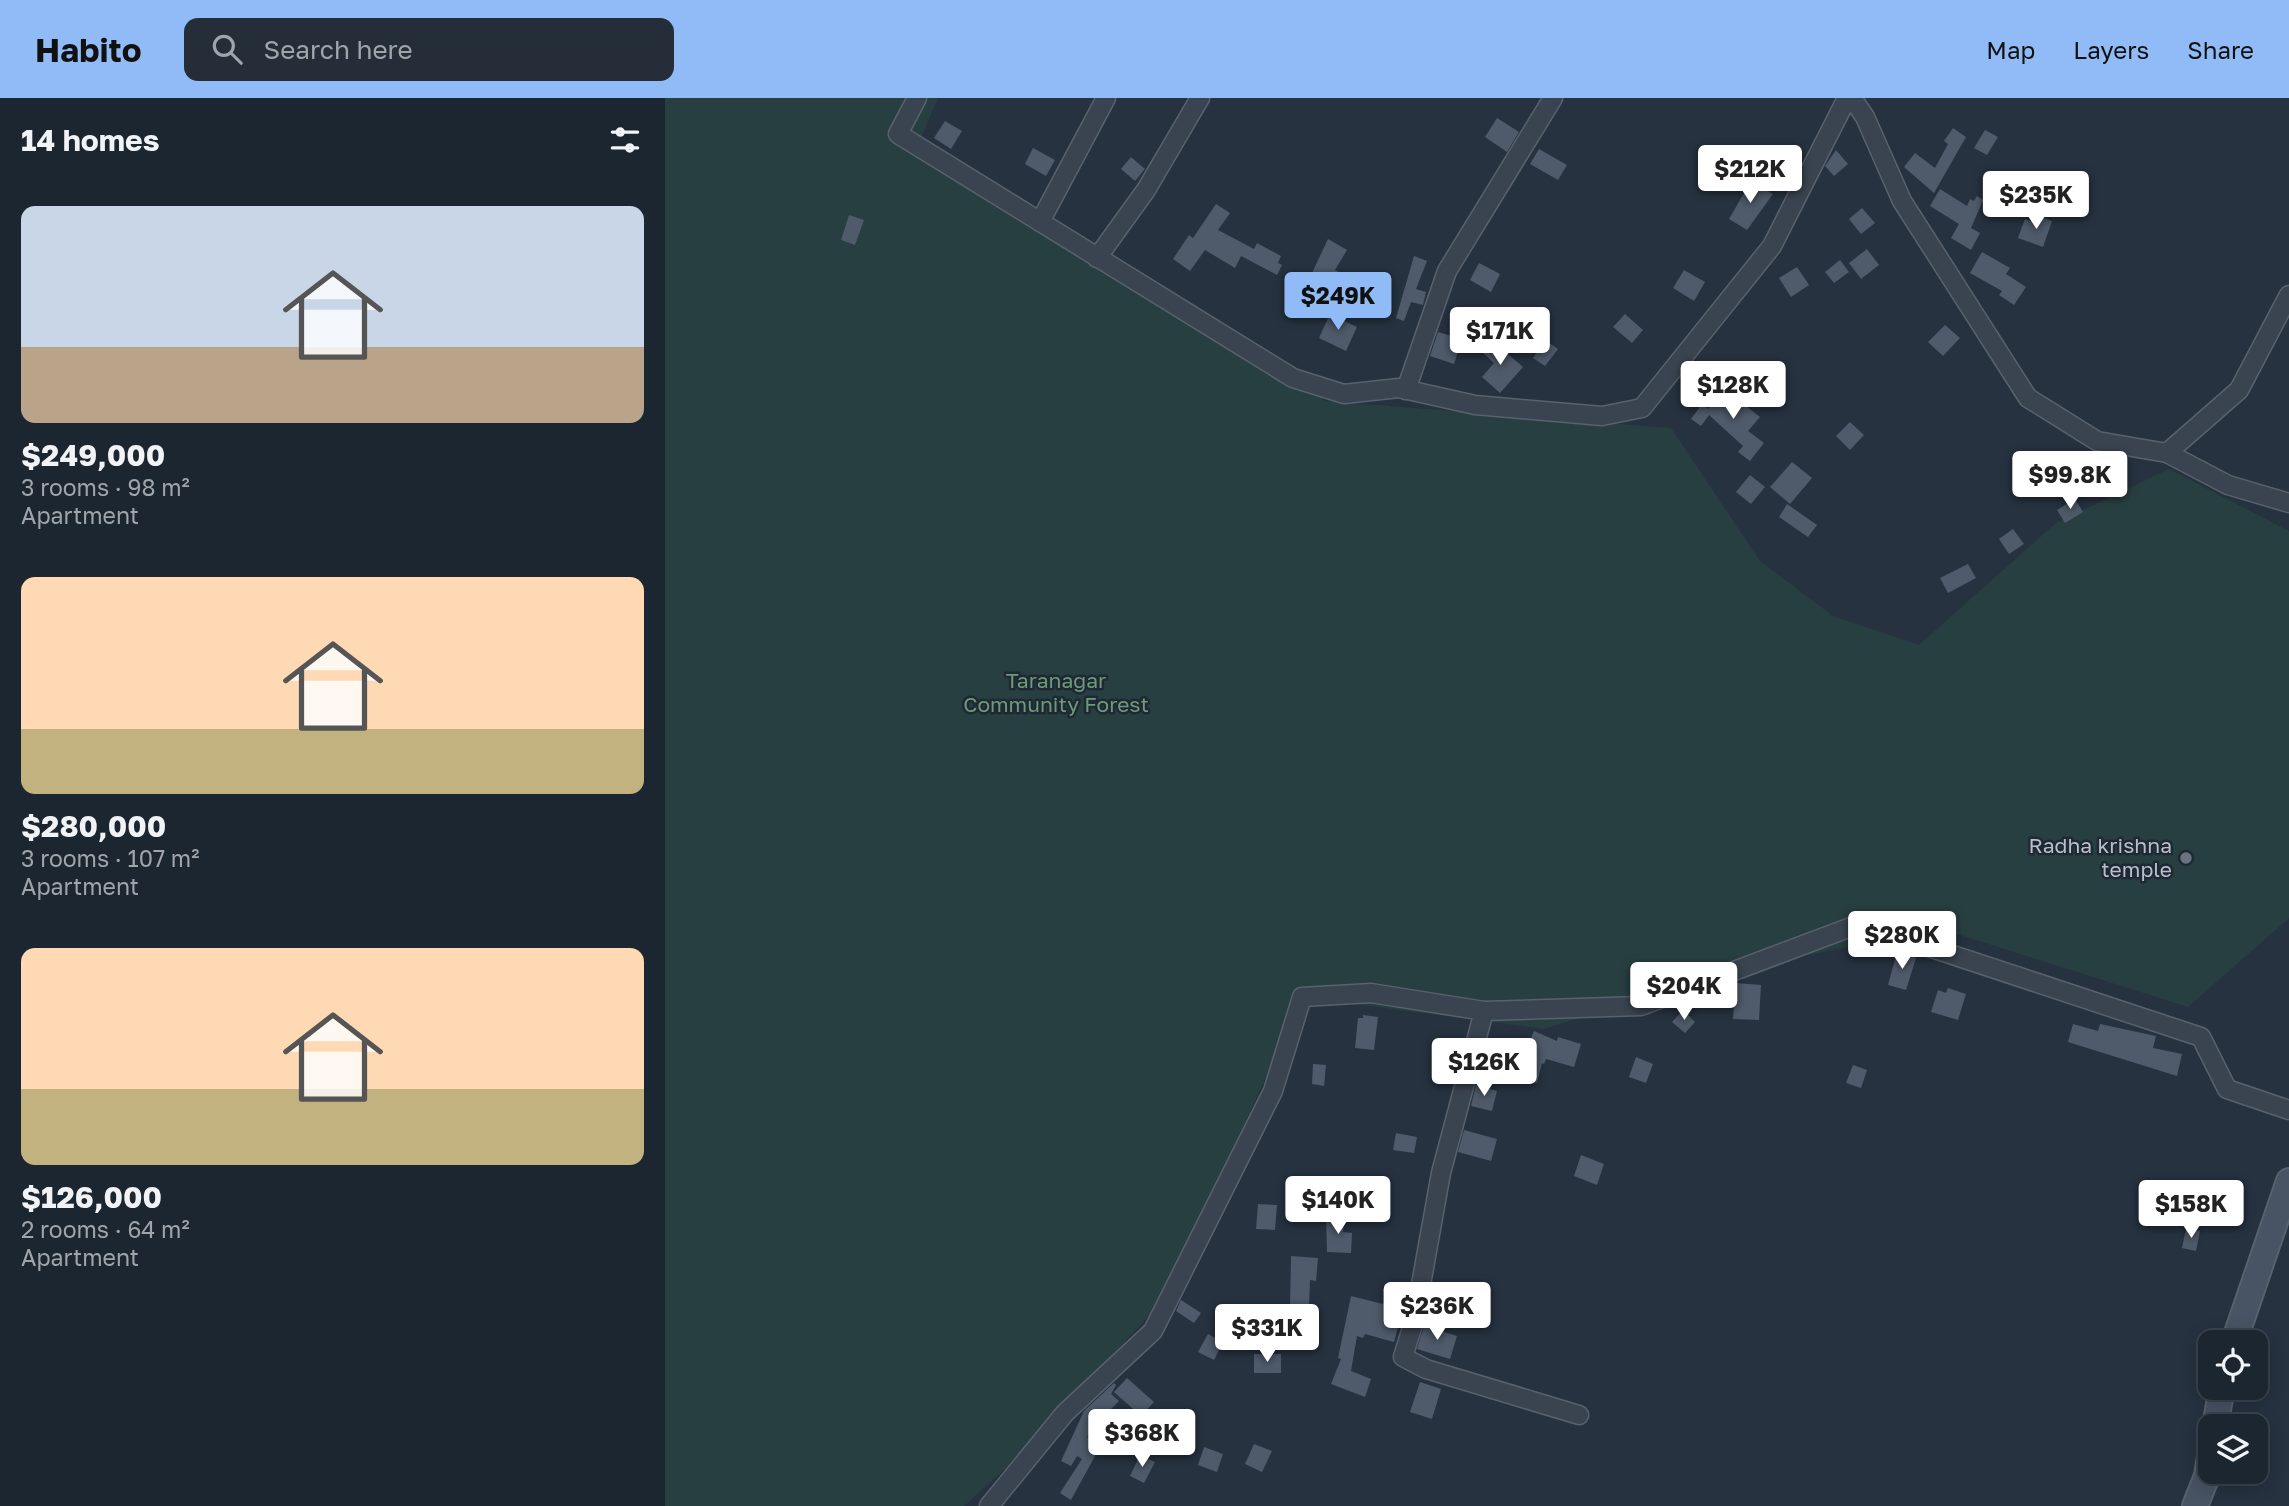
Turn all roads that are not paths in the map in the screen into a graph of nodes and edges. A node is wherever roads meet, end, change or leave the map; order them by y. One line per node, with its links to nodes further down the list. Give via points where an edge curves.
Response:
1 (917, 98): 6 (street, via 898,134)
2 (1106, 98): 6 (street)
3 (1200, 98): 7 (street, via 1146,190)
4 (1553, 98): 9 (street, via 1447,271)
5 (1849, 98): 9 (street, via 1772,246 1642,408 1602,416 1475,405); 10 (street, via 1865,117 1902,201 2028,398 2097,441)
6 (1040, 222): 7 (street)
7 (1097, 258): 9 (street, via 1293,378 1344,394)
8 (2289, 295): 10 (street, via 2239,390)
9 (1406, 390)
10 (2167, 453): 11 (street, via 2228,485)
11 (2289, 503)
12 (1484, 1011): 13 (street, via 1641,1006 1859,924 2201,1037 2227,1089); 16 (street, via 1441,1173 1415,1318 1403,1357 1426,1369); 18 (street, via 1371,993 1302,997 1273,1091 1153,1331 1065,1413)
13 (2289, 1110)
14 (2289, 1181): 15 (street)
15 (2238, 1330)
16 (1579, 1415)
17 (2204, 1484): 19 (street)
18 (989, 1506)
19 (2195, 1506)

